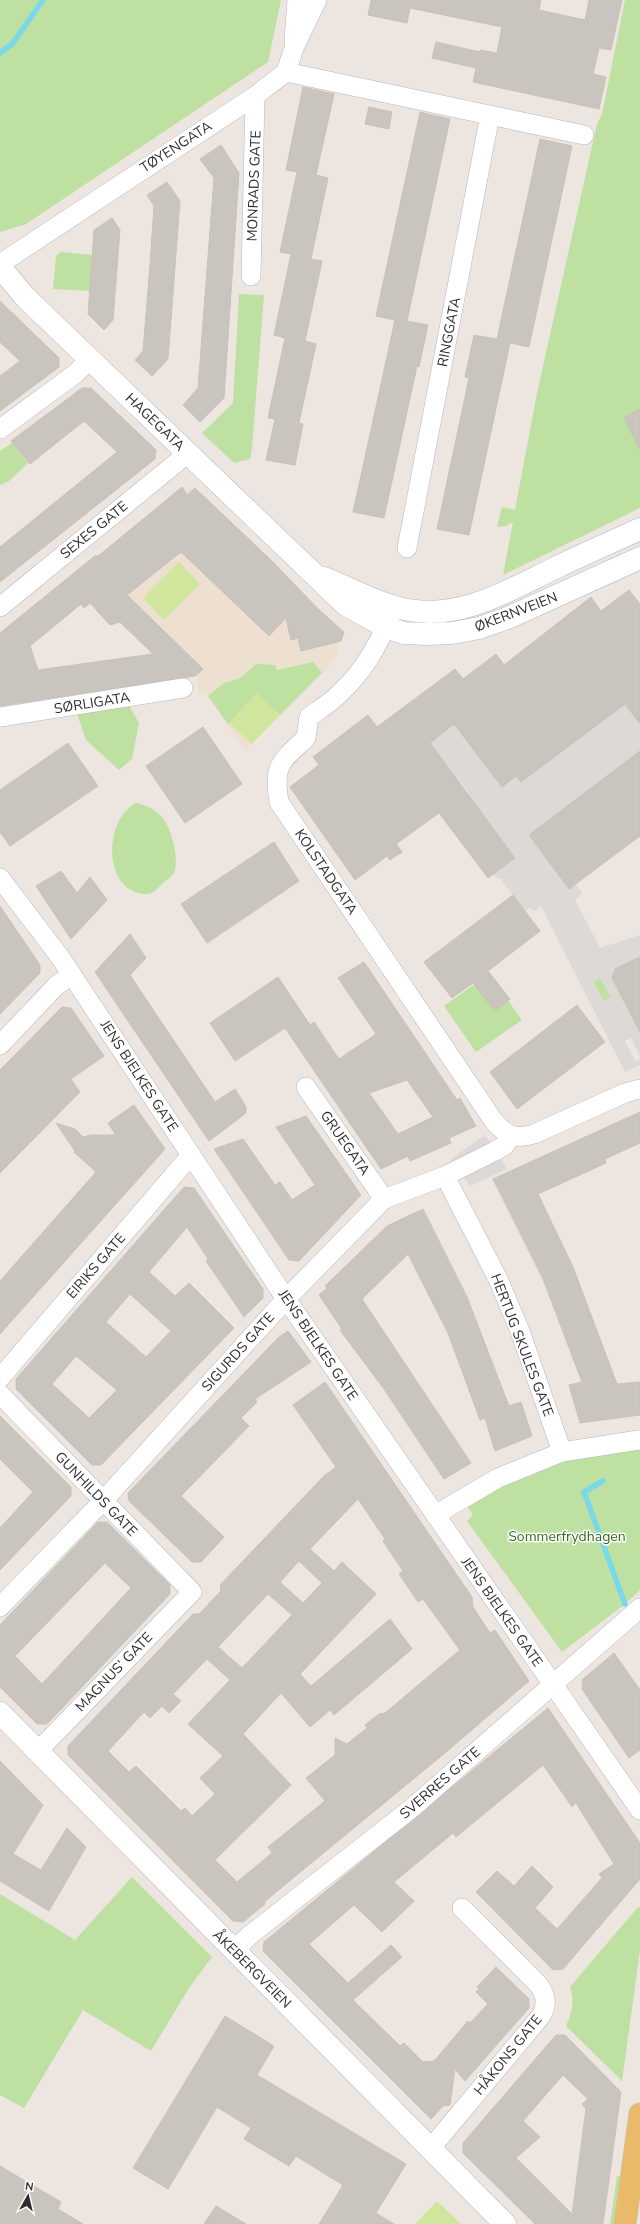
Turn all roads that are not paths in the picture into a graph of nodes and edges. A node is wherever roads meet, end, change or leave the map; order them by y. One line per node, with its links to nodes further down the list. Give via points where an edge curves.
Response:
1 (297, 0): 3 (street)
2 (317, 0): 3 (street)
3 (294, 48): 4 (street)
4 (286, 72): 5 (street, TØYENGATA); 6 (street)
5 (255, 96): 8 (street, TØYENGATA); 10 (street, MONRADS GATE)
6 (490, 115): 7 (street); 15 (street, RINGGATA)
7 (584, 136)
8 (0, 264)
9 (0, 267): 11 (main road, HAGEGATA, via 18,289)
10 (251, 276)
11 (90, 359): 12 (street, via 75,374); 13 (main road, HAGEGATA)
12 (0, 429)
13 (187, 454): 17 (main road, HAGEGATA); 18 (street, SEXES GATE)
14 (640, 530): 19 (main road, ØKERNVEIEN, via 472,606 428,613)
15 (407, 548)
16 (640, 558): 20 (main road, ØKERNVEIEN, via 510,617 479,628 427,634 404,633)
17 (314, 574): 19 (main road, HAGEGATA); 20 (main road, HAGEGATA, via 346,605)
18 (0, 607)
19 (394, 607): 20 (street, KOLSTADGATA)
20 (386, 628): 28 (street, KOLSTADGATA, via 373,652 353,679 309,718 306,738 284,758 276,774 279,802 493,1120 505,1134)
21 (184, 688): 22 (street, SØRLIGATA)
22 (0, 716)
23 (0, 878): 24 (street, JENS BJELKES GATE)
24 (71, 975): 25 (street, via 56,986); 29 (street, JENS BJELKES GATE)
25 (0, 1045)
26 (306, 1087): 31 (street, GRUEGATA)
27 (640, 1089): 28 (street, via 625,1093 544,1131 522,1137)
28 (511, 1136): 30 (street, SIGURDS GATE, via 505,1145 495,1151)
29 (191, 1155): 32 (street, JENS BJELKES GATE); 33 (street, EIRIKS GATE)
30 (444, 1176): 31 (street, SIGURDS GATE); 36 (street, HERTUG SKULES GATE, via 498,1279 520,1331)
31 (384, 1199): 32 (street, SIGURDS GATE)
32 (286, 1299): 37 (street, SIGURDS GATE); 38 (street, JENS BJELKES GATE)
33 (0, 1378)
34 (0, 1394): 37 (street, GUNHILDS GATE)
35 (639, 1440): 36 (street)
36 (562, 1452): 38 (street, via 498,1478)
37 (102, 1502): 39 (street, GUNHILDS GATE); 40 (street, SIGURDS GATE)
38 (435, 1515): 42 (street, JENS BJELKES GATE)
39 (192, 1592): 44 (street, MAGNUS’ GATE)
40 (0, 1607)
41 (640, 1608): 42 (street, SVERRES GATE)
42 (554, 1684): 45 (street, JENS BJELKES GATE); 47 (street, SVERRES GATE, via 412,1808)
43 (0, 1714): 44 (main road, ÅKEBERGVEIEN)
44 (37, 1752): 47 (main road, ÅKEBERGVEIEN)
45 (640, 1810)
46 (462, 1908): 49 (street, HÅKONS GATE, via 538,1984 545,1996 546,2004 541,2016)
47 (234, 1950): 49 (main road, ÅKEBERGVEIEN)
48 (640, 2114): 51 (main road)
49 (430, 2148): 50 (main road, ÅKEBERGVEIEN)
50 (505, 2224)
51 (625, 2224)

